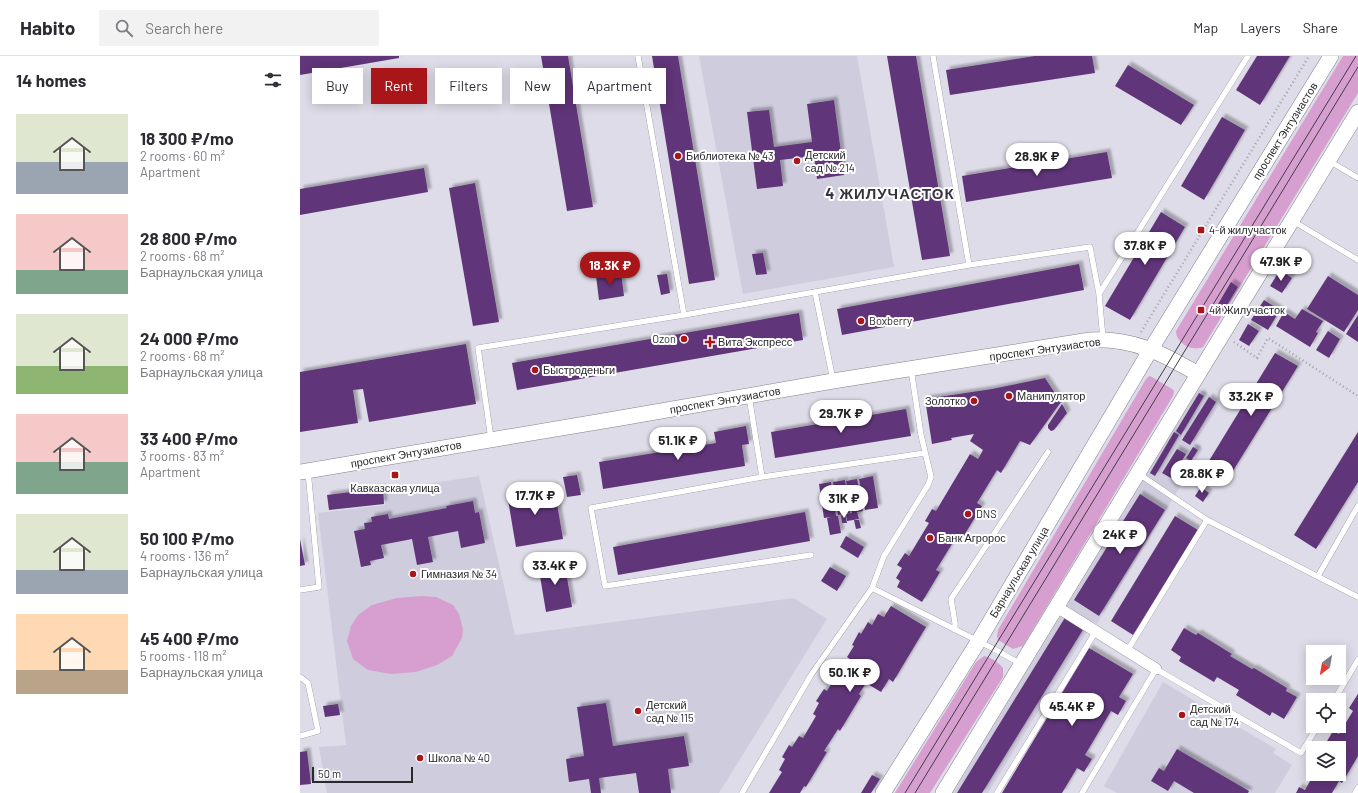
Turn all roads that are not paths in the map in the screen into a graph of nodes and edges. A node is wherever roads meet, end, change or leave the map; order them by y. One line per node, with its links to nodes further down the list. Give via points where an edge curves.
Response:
1 (638, 56): 13 (lane)
2 (933, 56): 10 (lane)
3 (1248, 56): 12 (lane)
4 (1331, 56): 15 (main road, проспект Энтузиастов)
5 (1358, 112): 6 (main road)
6 (1328, 160): 7 (lane); 8 (main road)
7 (1358, 178)
8 (1292, 221): 9 (lane); 17 (main road)
9 (1358, 260)
10 (969, 265): 11 (lane); 12 (lane, via 1090,248)
11 (815, 292): 13 (lane); 18 (lane)
12 (1099, 294): 14 (lane)
13 (684, 316): 20 (lane, via 478,348)
14 (1102, 340): 15 (main road, проспект Энтузиастов, via 1126,342); 16 (main road, проспект Энтузиастов)
15 (1151, 349): 17 (main road, проспект Энтузиастов); 36 (main road, Барнаульская улица)
16 (911, 369): 18 (main road, проспект Энтузиастов); 22 (lane)
17 (1198, 374): 24 (main road)
18 (834, 381): 19 (main road, проспект Энтузиастов)
19 (749, 396): 20 (main road, проспект Энтузиастов); 25 (lane)
20 (491, 440): 23 (main road, проспект Энтузиастов)
21 (1048, 452): 34 (lane, via 951,599)
22 (925, 453): 25 (lane); 30 (lane, via 931,477 928,485 884,556)
23 (304, 471): 31 (lane, via 319,587)
24 (1138, 473): 27 (lane); 33 (main road)
25 (762, 477): 28 (lane, via 590,508 605,586)
26 (1358, 506): 29 (lane)
27 (1207, 520): 29 (lane); 37 (lane)
28 (811, 554)
29 (1318, 576): 32 (lane)
30 (872, 588): 34 (lane); 46 (lane, via 811,675)
31 (300, 590)
32 (1358, 597)
33 (1056, 607): 35 (street); 39 (main road)
34 (954, 630): 36 (lane)
35 (1096, 631): 37 (street); 49 (lane)
36 (978, 642): 39 (lane); 47 (main road, Барнаульская улица)
37 (1127, 651): 40 (street)
38 (1358, 660): 42 (lane)
39 (1021, 664): 48 (main road)
40 (1156, 669): 43 (lane, via 1301,753); 50 (lane)
41 (300, 677): 44 (lane, via 308,683 318,731)
42 (1338, 693)
43 (1314, 733)
44 (300, 736)
45 (1358, 788): 51 (lane)
46 (742, 793)
47 (883, 793)
48 (943, 793)
49 (997, 793)
50 (1082, 793)
51 (1355, 793)

